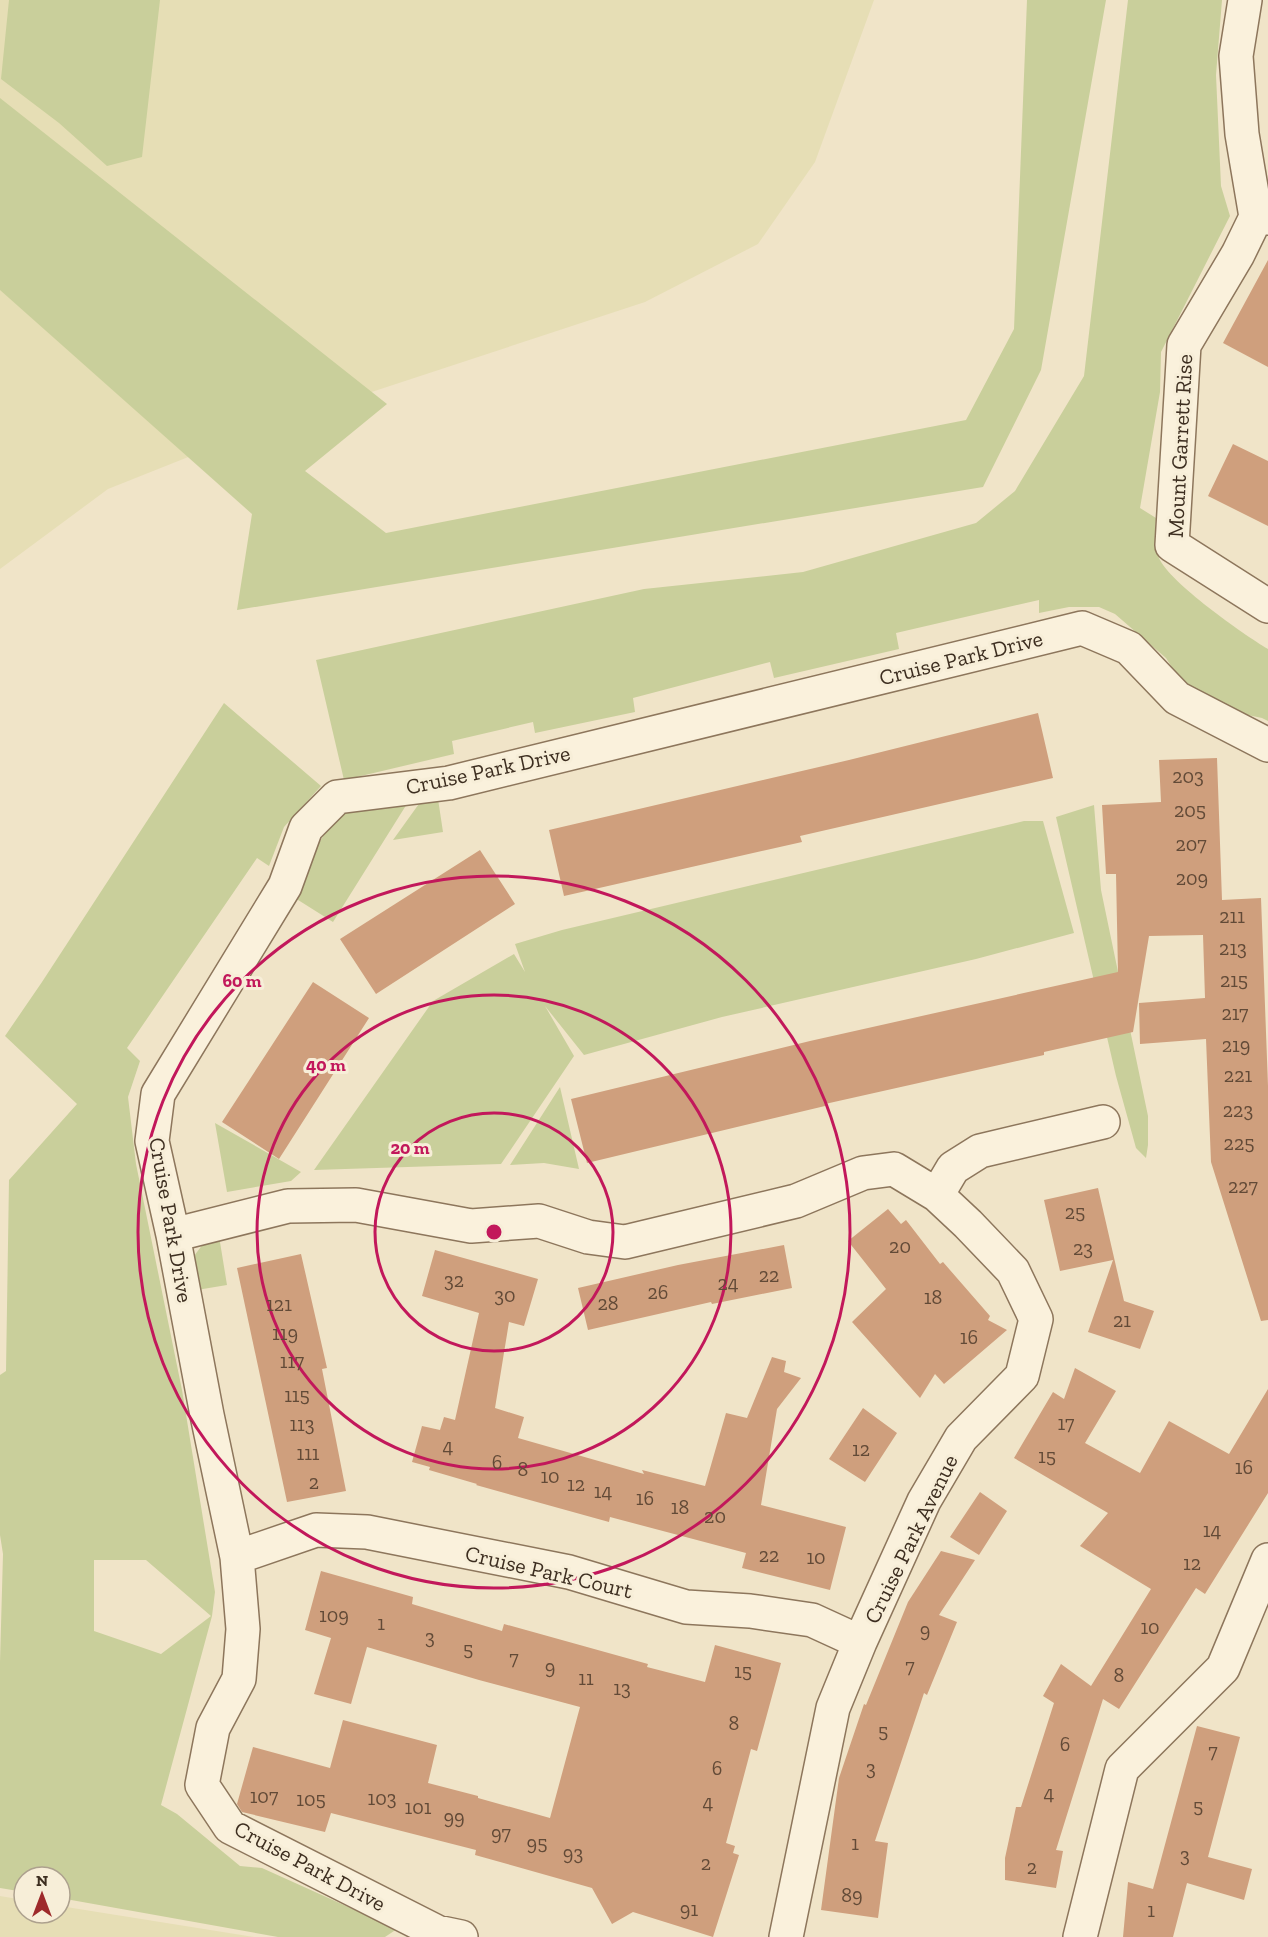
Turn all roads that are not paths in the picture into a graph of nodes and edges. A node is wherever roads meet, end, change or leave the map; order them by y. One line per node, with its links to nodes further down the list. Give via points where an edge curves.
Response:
1 (1245, 0): 2 (street, Mount Garrett Rise, via 1236,56 1242,134)
2 (1262, 218): 3 (street, Mount Garrett Rise, via 1184,345 1172,545)
3 (1268, 606)
4 (1268, 745): 7 (street, Cruise Park Drive, via 1177,698 1129,648 1082,628 449,783 337,797 306,828 285,886 158,1094 152,1141)
5 (1103, 1122): 6 (street, via 980,1151 953,1168)
6 (937, 1195): 7 (street, Cruise Park Avenue, via 894,1169 863,1173 796,1202 625,1242 588,1237 539,1221 471,1226 356,1205 288,1206); 10 (street, Cruise Park Avenue, via 1013,1271 1036,1319 1022,1376 962,1438 924,1501)
7 (173, 1235): 8 (street, Cruise Park Drive)
8 (237, 1557): 10 (street, Cruise Park Court, via 316,1530 367,1532 570,1572 686,1607 812,1620); 11 (street, Cruise Park Drive, via 243,1629 239,1679 213,1728 202,1785 230,1827 437,1932)
9 (1268, 1560): 13 (street, via 1223,1668 1122,1769)
10 (860, 1642): 12 (street, Cruise Park Avenue, via 833,1708)
11 (461, 1937)
12 (786, 1937)
13 (1080, 1937)

